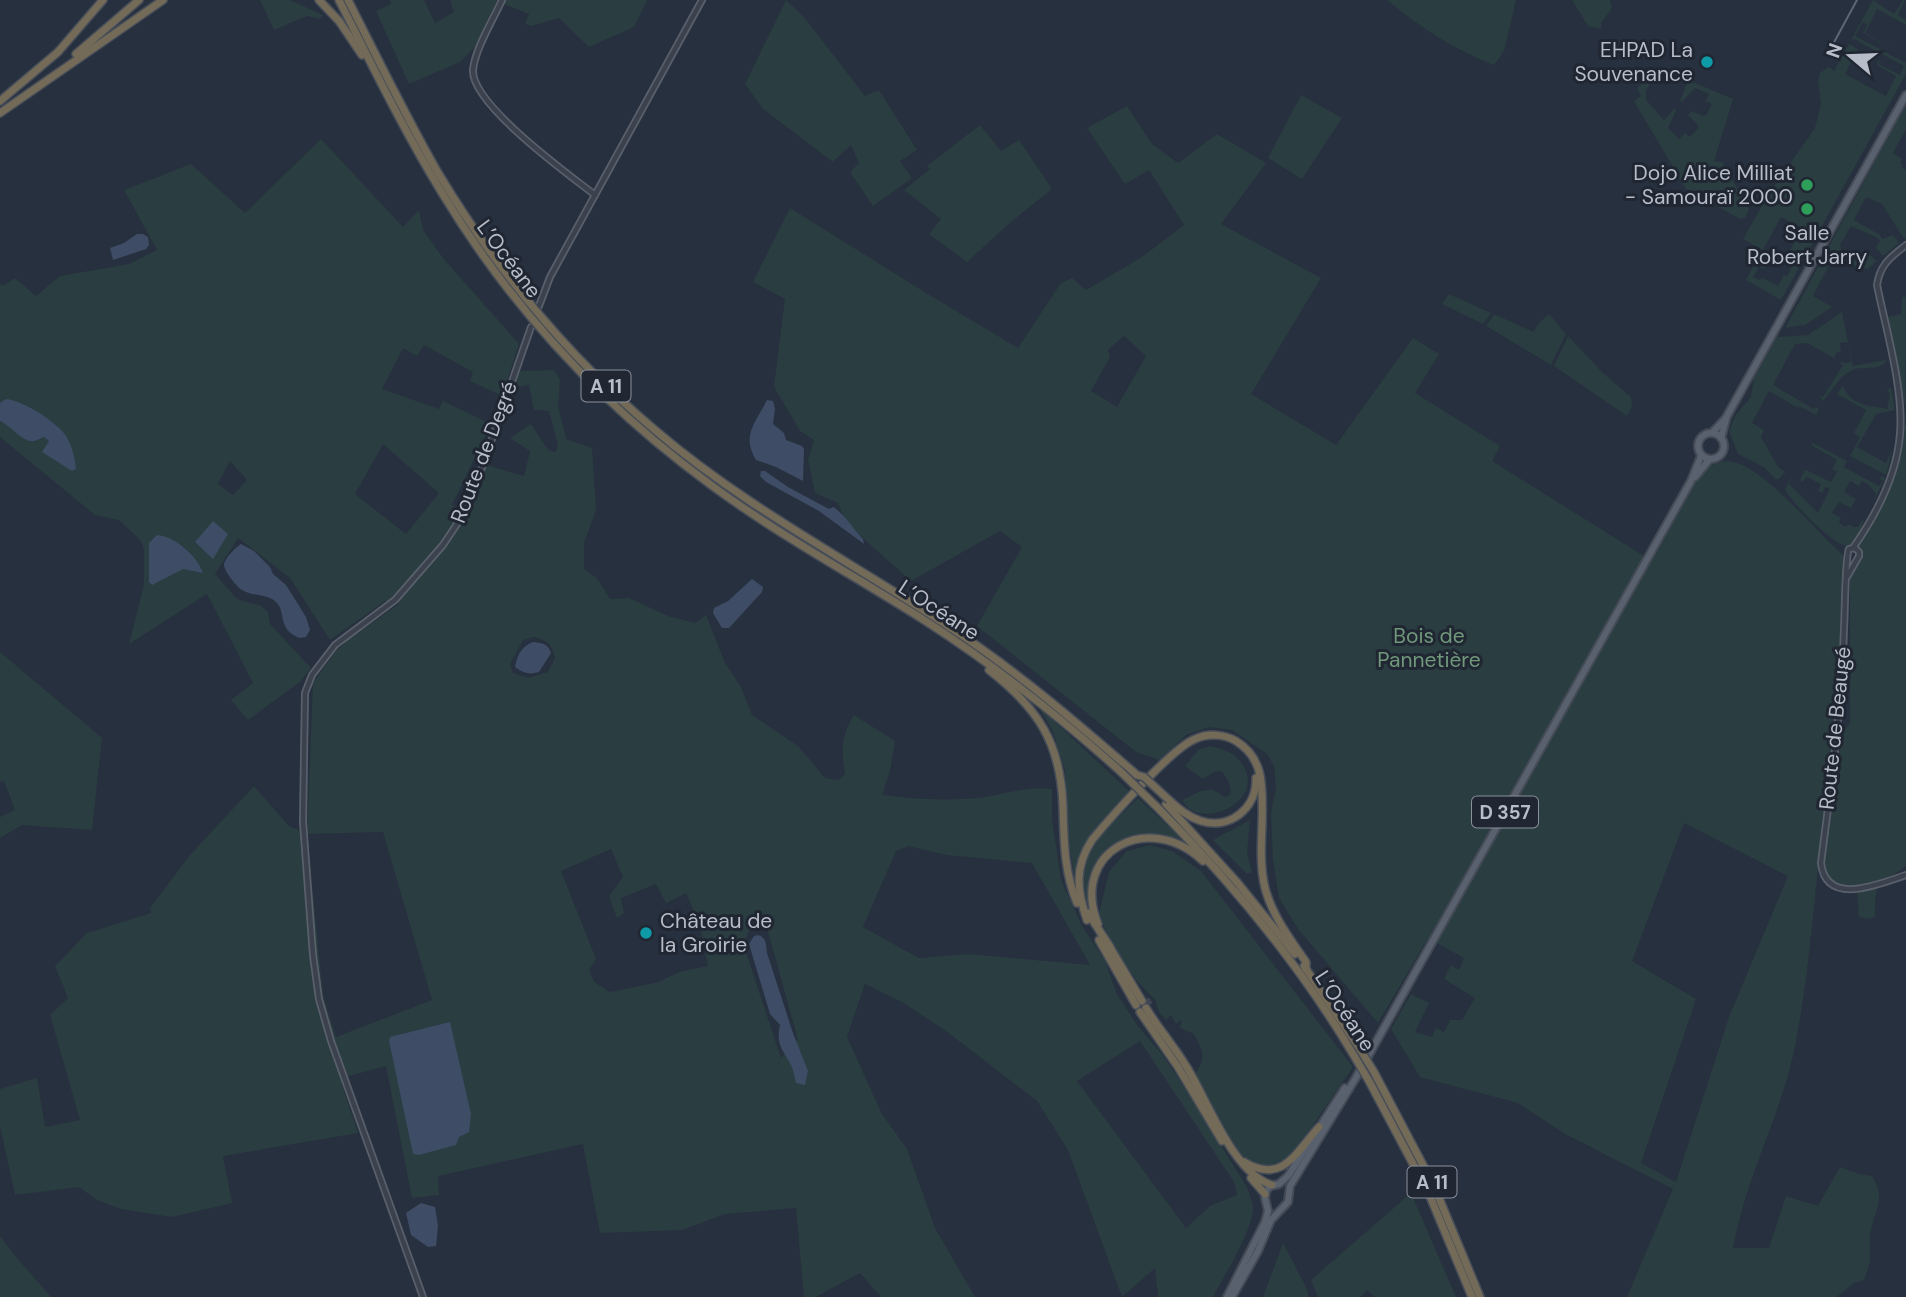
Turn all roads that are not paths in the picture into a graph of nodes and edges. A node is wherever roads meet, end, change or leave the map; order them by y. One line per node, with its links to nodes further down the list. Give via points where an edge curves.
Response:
1 (103, 0): 11 (highway, via 58,52)
2 (139, 0): 12 (highway, via 90,44)
3 (163, 0): 12 (highway)
4 (320, 0): 9 (highway)
5 (339, 0): 9 (highway, L’Océane / A 11)
6 (348, 0): 30 (highway, L’Océane / A 11, via 419,139 465,215 528,302 613,392 678,450 737,493 998,660 1072,718)
7 (502, 0): 13 (street, via 475,61 475,80 492,107)
8 (702, 0): 13 (street)
9 (373, 67): 29 (highway, L’Océane / A 11, via 423,162 467,232 525,310 585,376 656,442 727,497)
10 (1906, 95): 17 (main road)
11 (0, 101)
12 (0, 112)
13 (596, 195): 15 (street)
14 (1906, 245): 23 (street, via 1878,273 1900,433 1892,473)
15 (539, 306)
16 (531, 327): 48 (street, Route de Degré, via 483,465 457,524 395,600 335,645 306,686 303,822 319,999)
17 (1727, 416): 18 (main road); 19 (main road)
18 (1712, 433): 19 (main road); 20 (main road, via 1699,439)
19 (1721, 438): 21 (main road, via 1722,453)
20 (1701, 456): 21 (main road); 22 (main road, D 357)
21 (1709, 460): 22 (main road, D 357)
22 (1691, 481): 40 (main road, D 357)
23 (1863, 534): 24 (street); 25 (street)
24 (1853, 548): 25 (street); 26 (street)
25 (1859, 552): 27 (street)
26 (1847, 558): 27 (street); 28 (street, Route de Beaugé)
27 (1856, 561): 28 (street, Route de Beaugé)
28 (1847, 577): 33 (street, Route de Beaugé, via 1842,693 1821,863 1824,877 1853,889)
29 (960, 644): 30 (highway, L’Océane / A 11); 34 (highway, via 1023,699 1047,733 1062,785 1068,875)
30 (1123, 768): 31 (highway, L’Océane / A 11, bridge); 31 (highway, L’Océane / A 11, bridge, via 1137,775)
31 (1165, 804): 32 (highway, L’Océane / A 11); 35 (highway, via 1204,822 1230,821 1254,797 1255,767 1232,742 1200,740 1175,756 1100,835 1082,866 1081,892 1090,917); 37 (highway, L’Océane / A 11, via 1236,881)
32 (1218, 871): 35 (highway, via 1189,849 1164,838 1133,839 1118,847 1098,869 1092,892 1096,919); 51 (highway, L’Océane / A 11, bridge, via 1292,963 1353,1054 1429,1194)
33 (1906, 875)
34 (1087, 920): 36 (highway); 37 (highway, via 1078,876 1092,840 1185,745 1207,736 1227,737 1249,752 1258,768 1264,886)
35 (1110, 947): 36 (highway)
36 (1119, 968): 38 (highway)
37 (1307, 969): 52 (highway, L’Océane / A 11, bridge, via 1374,1072 1434,1186)
38 (1141, 1007): 39 (highway); 39 (highway, via 1159,1024)
39 (1158, 1034): 42 (highway, via 1186,1065); 45 (highway, via 1236,1162)
40 (1364, 1061): 41 (main road, D 357); 44 (main road, D 357)
41 (1318, 1128): 42 (highway, via 1295,1157 1275,1169 1254,1167); 43 (main road, D 357, via 1292,1172)
42 (1235, 1154): 43 (highway, via 1253,1175)
43 (1276, 1185): 44 (main road); 45 (main road)
44 (1288, 1191): 47 (main road, via 1288,1202)
45 (1265, 1194): 46 (main road)
46 (1267, 1204): 47 (main road); 49 (main road, via 1262,1230)
47 (1279, 1209): 50 (main road)
48 (423, 1297)
49 (1227, 1297)
50 (1232, 1297)
51 (1472, 1297)
52 (1480, 1297)

